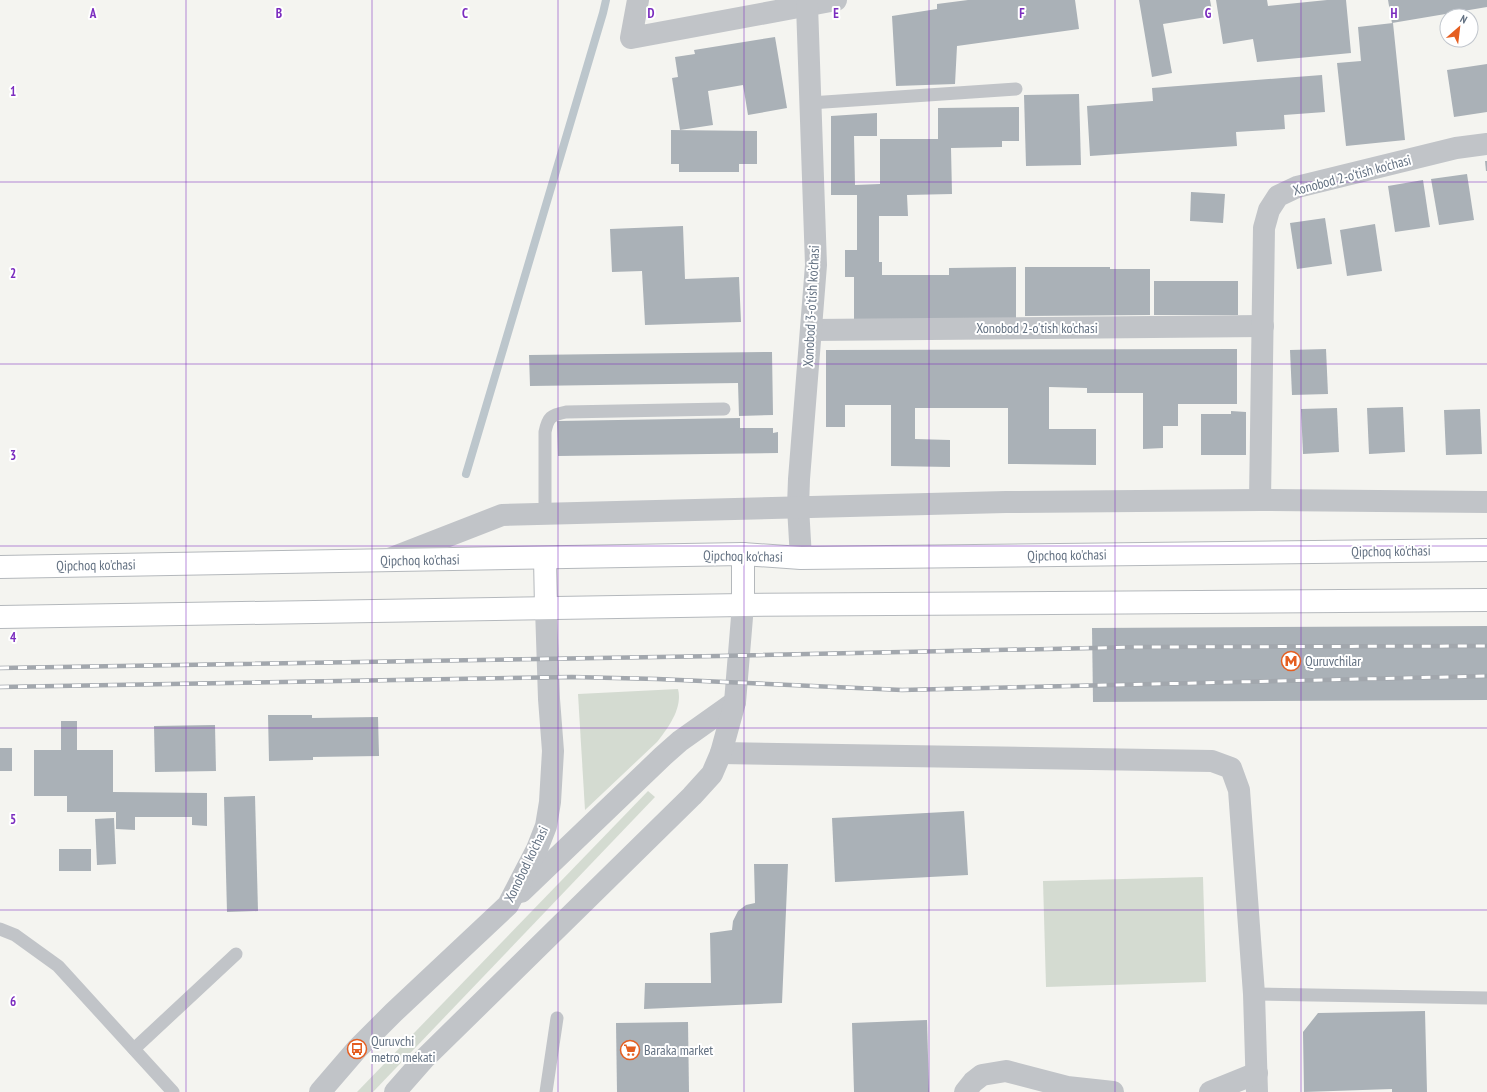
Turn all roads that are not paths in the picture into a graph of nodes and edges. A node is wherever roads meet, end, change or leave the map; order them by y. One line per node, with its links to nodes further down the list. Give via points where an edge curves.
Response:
1 (638, 0): 3 (street, via 631,38)
2 (836, 0): 3 (street)
3 (807, 5): 5 (street, Xonobod 3-o'tish ko'chasi)
4 (1016, 89): 5 (lane)
5 (810, 103): 8 (street, Xonobod 3-o'tish ko'chasi, via 816,264)
6 (1487, 144): 7 (street, Xonobod 2-o'tish ko'chasi, via 1456,148 1305,185 1278,196 1269,210 1264,228)
7 (1263, 326): 8 (street, Xonobod 2-o'tish ko'chasi); 10 (street, Xonobod 2-o'tish ko'chasi)
8 (811, 330): 12 (street, Xonobod 3-o'tish ko'chasi)
9 (724, 409): 13 (lane, via 566,412 553,415 547,422 545,432)
10 (1260, 500): 11 (street); 12 (street)
11 (1487, 502)
12 (798, 507): 13 (street); 17 (street, Xonobod 3-o'tish ko'chasi)
13 (545, 513): 18 (street, via 502,515)
14 (1487, 550): 17 (main road, Qipchoq ko'chasi)
15 (743, 554): 16 (main road, Qipchoq ko'chasi); 17 (main road, Qipchoq ko'chasi); 21 (main road)
16 (545, 558): 18 (main road, Qipchoq ko'chasi); 22 (main road)
17 (801, 558)
18 (387, 560): 19 (main road, Qipchoq ko'chasi)
19 (0, 567)
20 (1487, 600): 21 (main road)
21 (743, 605): 22 (main road); 24 (street)
22 (546, 608): 23 (main road); 26 (street, Xonobod ko'chasi, via 548,699 554,751 550,802 546,826)
23 (0, 617)
24 (735, 702): 25 (street); 26 (street, via 663,756)
25 (721, 753): 29 (street, via 1212,762 1231,768 1239,790); 37 (street, via 712,774 692,796 424,1059)
26 (508, 905): 36 (street, Xonobod ko'chasi, via 394,1012)
27 (0, 929): 32 (lane, via 15,935 58,966)
28 (236, 954): 32 (lane)
29 (1254, 994): 30 (lane); 33 (street)
30 (1487, 998)
31 (557, 1018): 38 (lane)
32 (134, 1049): 35 (lane)
33 (1257, 1083): 41 (street)
34 (1066, 1089): 39 (street, via 1006,1071 982,1075); 40 (street)
35 (173, 1092)
36 (320, 1092)
37 (395, 1092)
38 (546, 1092)
39 (964, 1092)
40 (1113, 1092)
41 (1210, 1092)

